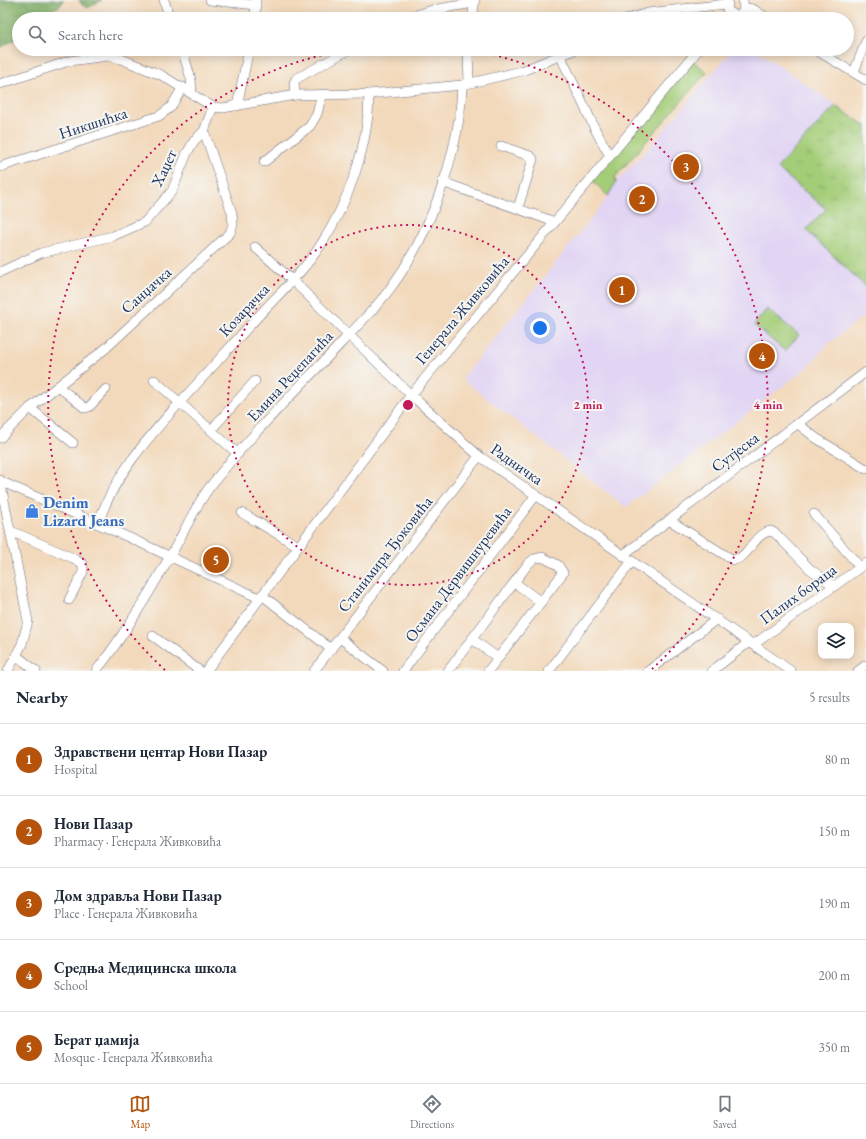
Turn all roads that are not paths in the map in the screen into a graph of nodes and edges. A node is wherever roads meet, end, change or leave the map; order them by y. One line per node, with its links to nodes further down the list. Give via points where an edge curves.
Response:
1 (164, 0): 7 (street)
2 (210, 0): 4 (street)
3 (474, 2): 8 (street); 9 (street)
4 (256, 3)
5 (744, 4): 11 (street)
6 (726, 9): 10 (street)
7 (168, 12)
8 (426, 12)
9 (473, 12)
10 (655, 12)
11 (758, 12)
12 (866, 41): 20 (street)
13 (184, 56): 25 (street)
14 (248, 56): 29 (street)
15 (337, 56): 28 (street, via 296,79)
16 (467, 56): 23 (street, Емина Реџепагића)
17 (561, 56): 23 (street, via 522,71); 33 (street)
18 (693, 56): 33 (street, Генерала Живковића)
19 (826, 56): 20 (street)
20 (854, 72): 21 (street)
21 (866, 80)
22 (0, 84): 24 (street, via 69,61 108,56 121,58)
23 (465, 84): 27 (street); 36 (street, Емина Реџепагића, via 458,129)
24 (182, 87): 25 (street); 35 (street, Никшићка, via 171,107 159,116)
25 (192, 93): 30 (street)
26 (322, 94): 27 (street); 28 (street); 34 (street, via 317,114 310,126)
27 (369, 94): 41 (street, Козарачка, via 366,132 357,167 333,224 322,243)
28 (294, 95): 29 (street)
29 (237, 106): 30 (street)
30 (213, 107): 31 (street, Хаџет)
31 (204, 131): 40 (street, Хаџет, via 187,153 172,191 145,222 113,236 41,253); 46 (street, Санџачка, via 232,213 232,229 225,239 149,309)
32 (502, 146): 37 (street, via 533,159)
33 (610, 156): 38 (street, Генерала Живковића)
34 (264, 162)
35 (0, 167)
36 (442, 182): 37 (street); 42 (street, Емина Реџепагића, via 421,239 405,267 380,302)
37 (518, 208): 38 (street)
38 (555, 222): 48 (street, Генерала Живковића)
39 (255, 247): 41 (street, Радничка)
40 (0, 272)
41 (292, 280): 42 (street, Радничка); 49 (street, Козарачка)
42 (348, 336): 48 (street, Радничка); 55 (street, Емина Реџепагића)
43 (866, 372): 51 (street, Сутјеска)
44 (154, 380): 49 (street)
45 (255, 381): 52 (street)
46 (59, 387): 47 (street, via 85,408); 50 (street, Санџачка)
47 (106, 389)
48 (411, 395): 56 (street, Радничка); 65 (street, Генерала Живковића)
49 (180, 402): 52 (street); 63 (street, Козарачка, via 125,468 107,500)
50 (30, 408): 53 (street, Санџачка); 54 (street)
51 (798, 424): 57 (street); 62 (street, Сутјеска)
52 (211, 430): 55 (street)
53 (0, 438)
54 (73, 443)
55 (238, 454): 67 (street, Емина Реџепагића, via 202,498)
56 (479, 456): 59 (street, Радничка); 77 (street, Станимира Ђоковића)
57 (866, 469)
58 (0, 481): 63 (street); 64 (street)
59 (536, 495): 66 (street, Радничка); 90 (street, Османа Дервишнуревића)
60 (242, 513): 65 (street)
61 (814, 514): 69 (street, Палих бораца)
62 (669, 520): 66 (street, Сутјеска); 71 (street, via 733,560 742,556 760,535 765,532 776,534 810,569)
63 (98, 524): 67 (street)
64 (11, 531): 73 (street, via 83,564 83,572); 81 (street, via 28,621)
65 (298, 546): 72 (street, Генерала Живковића)
66 (623, 555): 68 (street, Радничка)
67 (170, 558): 72 (street); 86 (street, Емина Реџепагића, via 116,646)
68 (632, 561): 75 (street, Радничка); 93 (street)
69 (863, 565): 71 (street, Палих бораца)
70 (515, 582): 74 (street); 74 (street, via 534,559 545,557 558,564 562,576); 78 (street)
71 (834, 586): 79 (street, Палих бораца)
72 (260, 597): 80 (street); 87 (street, Генерала Живковића)
73 (69, 600)
74 (541, 602): 82 (street)
75 (717, 619): 79 (street, Радничка); 94 (street)
76 (153, 636): 87 (street)
77 (340, 638): 80 (street, Станимира Ђоковића); 89 (street)
78 (472, 639): 82 (street); 91 (street)
79 (751, 644): 95 (street, Палих бораца); 96 (street, Радничка)
80 (331, 649): 88 (street, Станимира Ђоковића)
81 (17, 656): 84 (street); 85 (street)
82 (498, 658): 92 (street)
83 (866, 665): 97 (street)
84 (8, 671)
85 (36, 671)
86 (96, 671)
87 (205, 671)
88 (314, 671)
89 (383, 671)
90 (403, 671)
91 (448, 671)
92 (488, 671)
93 (549, 671)
94 (648, 671)
95 (712, 671)
96 (791, 671)
97 (858, 671)

